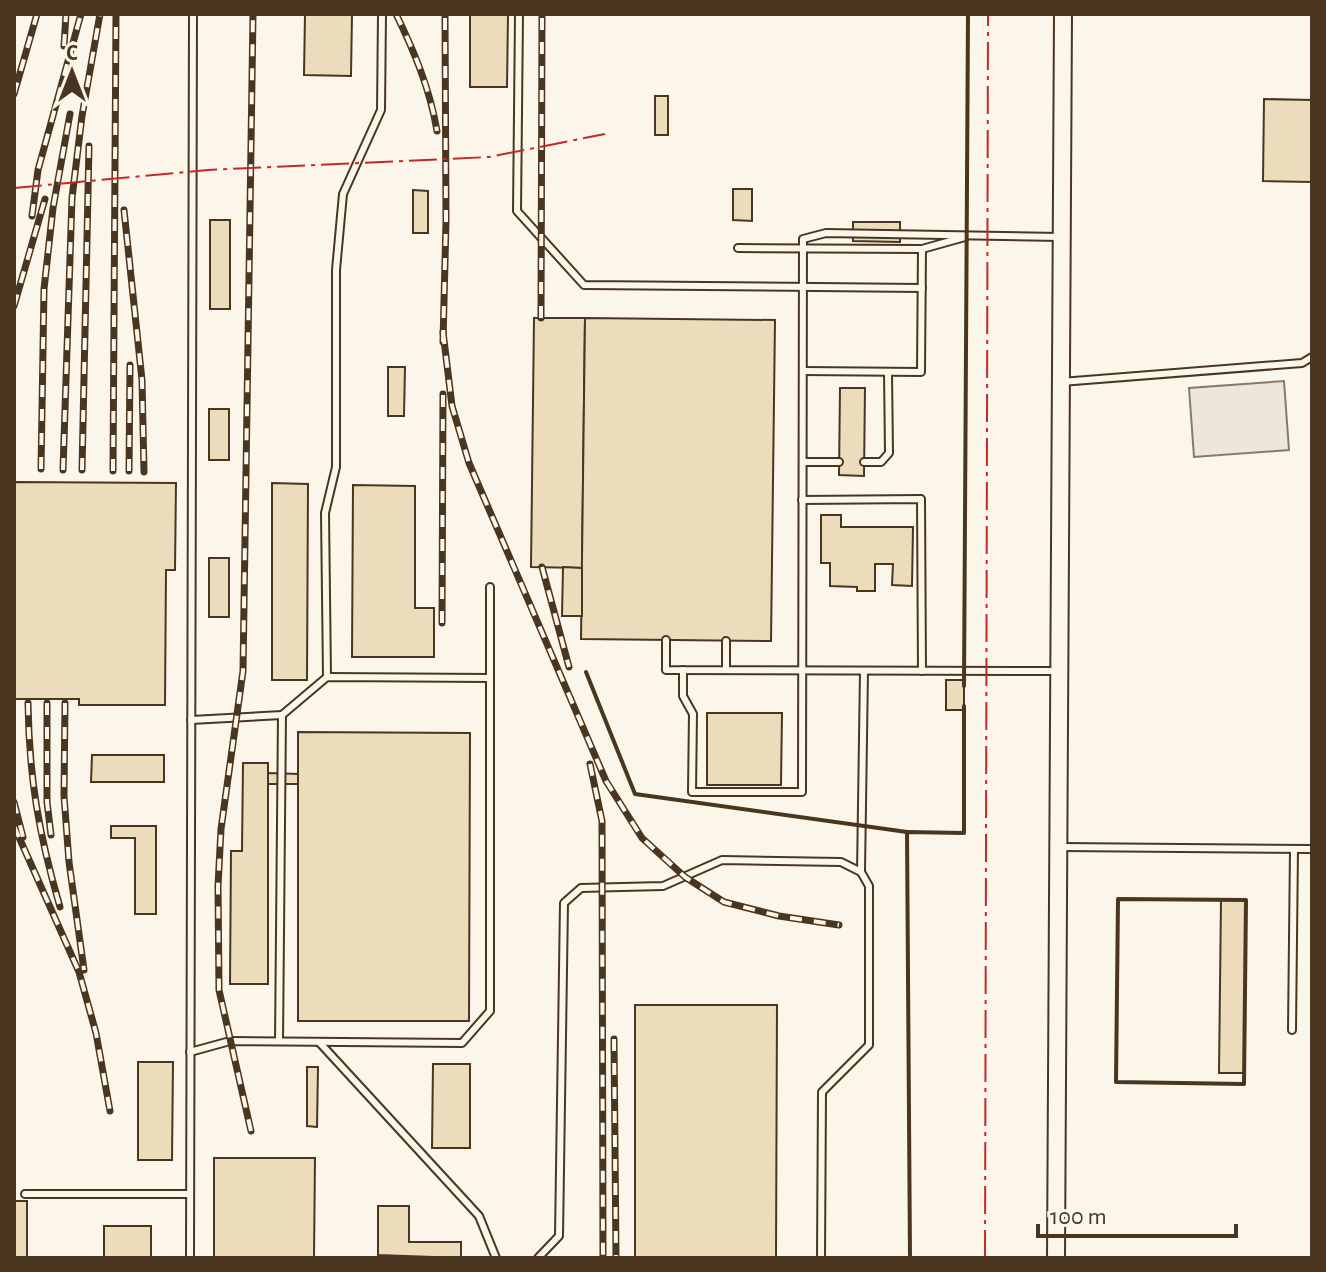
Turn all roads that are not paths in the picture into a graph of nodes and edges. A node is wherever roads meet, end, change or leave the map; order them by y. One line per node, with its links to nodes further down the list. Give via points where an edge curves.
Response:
1 (193, 14): 32 (lane)
2 (382, 14): 29 (lane, via 381,110 343,194 336,270 336,467 325,513)
3 (519, 14): 10 (lane, via 517,211 584,285)
4 (1063, 14): 6 (street)
5 (973, 235): 6 (lane); 8 (lane, via 826,233 803,239); 9 (lane)
6 (1061, 237): 15 (street)
7 (738, 248): 8 (lane)
8 (803, 249): 9 (lane); 10 (lane)
9 (922, 249): 11 (lane)
10 (803, 287): 11 (lane); 13 (lane)
11 (922, 288): 14 (lane, via 921,372)
12 (1312, 357): 15 (lane, via 1302,363)
13 (803, 371): 14 (lane); 16 (lane)
14 (888, 372): 18 (lane, via 889,453 881,462)
15 (1061, 382): 28 (street)
16 (803, 462): 17 (lane); 19 (lane)
17 (839, 462)
18 (864, 462)
19 (802, 500): 25 (lane); 27 (lane, via 921,499)
20 (490, 587): 30 (lane)
21 (666, 640): 23 (lane, via 666,670)
22 (726, 641): 24 (lane)
23 (683, 670): 24 (lane); 25 (lane, via 683,696 693,714 692,792 802,792)
24 (726, 670): 25 (lane)
25 (802, 671): 26 (lane)
26 (864, 671): 27 (lane); 36 (lane)
27 (922, 671): 28 (lane)
28 (1058, 671): 33 (street)
29 (327, 677): 30 (lane); 31 (lane)
30 (490, 678): 39 (lane, via 490,1011 462,1043)
31 (282, 715): 32 (lane); 38 (lane)
32 (191, 720): 40 (lane)
33 (1057, 847): 34 (lane); 47 (street)
34 (1294, 849): 35 (lane); 37 (lane)
35 (1312, 849)
36 (861, 872): 45 (lane, via 841,862 722,860 663,886 581,888 564,903 559,1236); 46 (lane, via 869,886 869,1045 822,1092)
37 (1292, 1030)
38 (279, 1041): 39 (lane); 40 (lane, via 230,1041)
39 (319, 1042): 44 (lane, via 479,1216)
40 (190, 1052): 42 (lane)
41 (25, 1194): 42 (lane)
42 (190, 1194): 43 (lane)
43 (190, 1258)
44 (496, 1258)
45 (538, 1258)
46 (821, 1258)
47 (1056, 1258)

